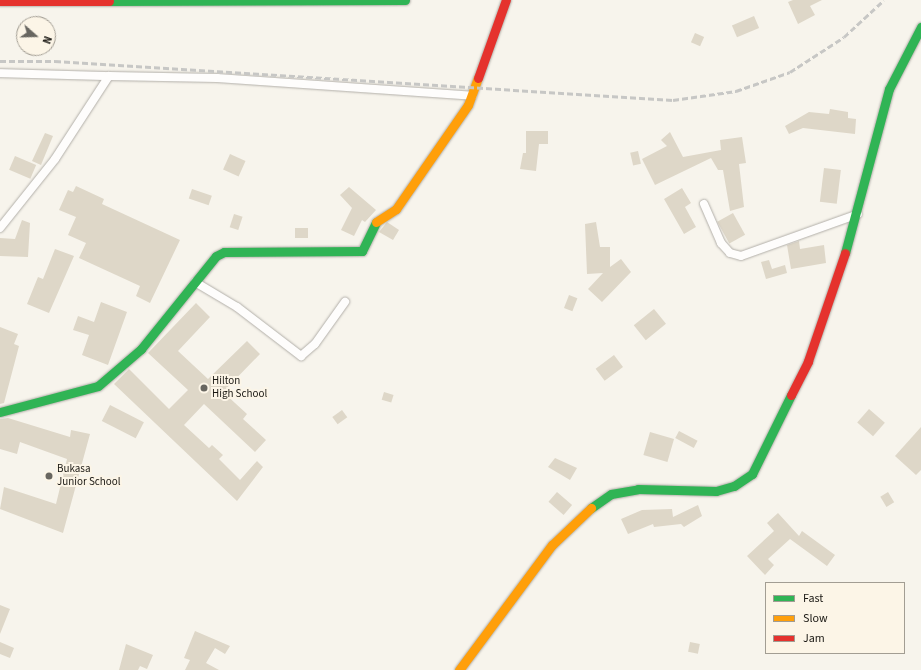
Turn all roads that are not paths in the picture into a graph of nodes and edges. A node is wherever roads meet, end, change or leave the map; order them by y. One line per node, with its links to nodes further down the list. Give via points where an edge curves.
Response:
1 (405, 0): 3 (street)
2 (506, 0): 7 (street)
3 (0, 1)
4 (921, 27): 9 (street, via 889,89)
5 (0, 73): 6 (street)
6 (109, 76): 7 (street, via 217,78); 10 (street, via 55,159)
7 (472, 96): 11 (street, via 396,209 377,219 362,251 232,250 216,256)
8 (704, 204): 9 (street, via 721,242 730,253 741,256)
9 (858, 214): 14 (street, via 808,361 752,474 734,486 716,492 638,489 611,494 580,516 552,545)
10 (0, 228)
11 (195, 282): 12 (street, via 237,308 300,356 315,344); 13 (street, via 141,349 98,386)
12 (345, 302)
13 (0, 412)
14 (459, 670)

